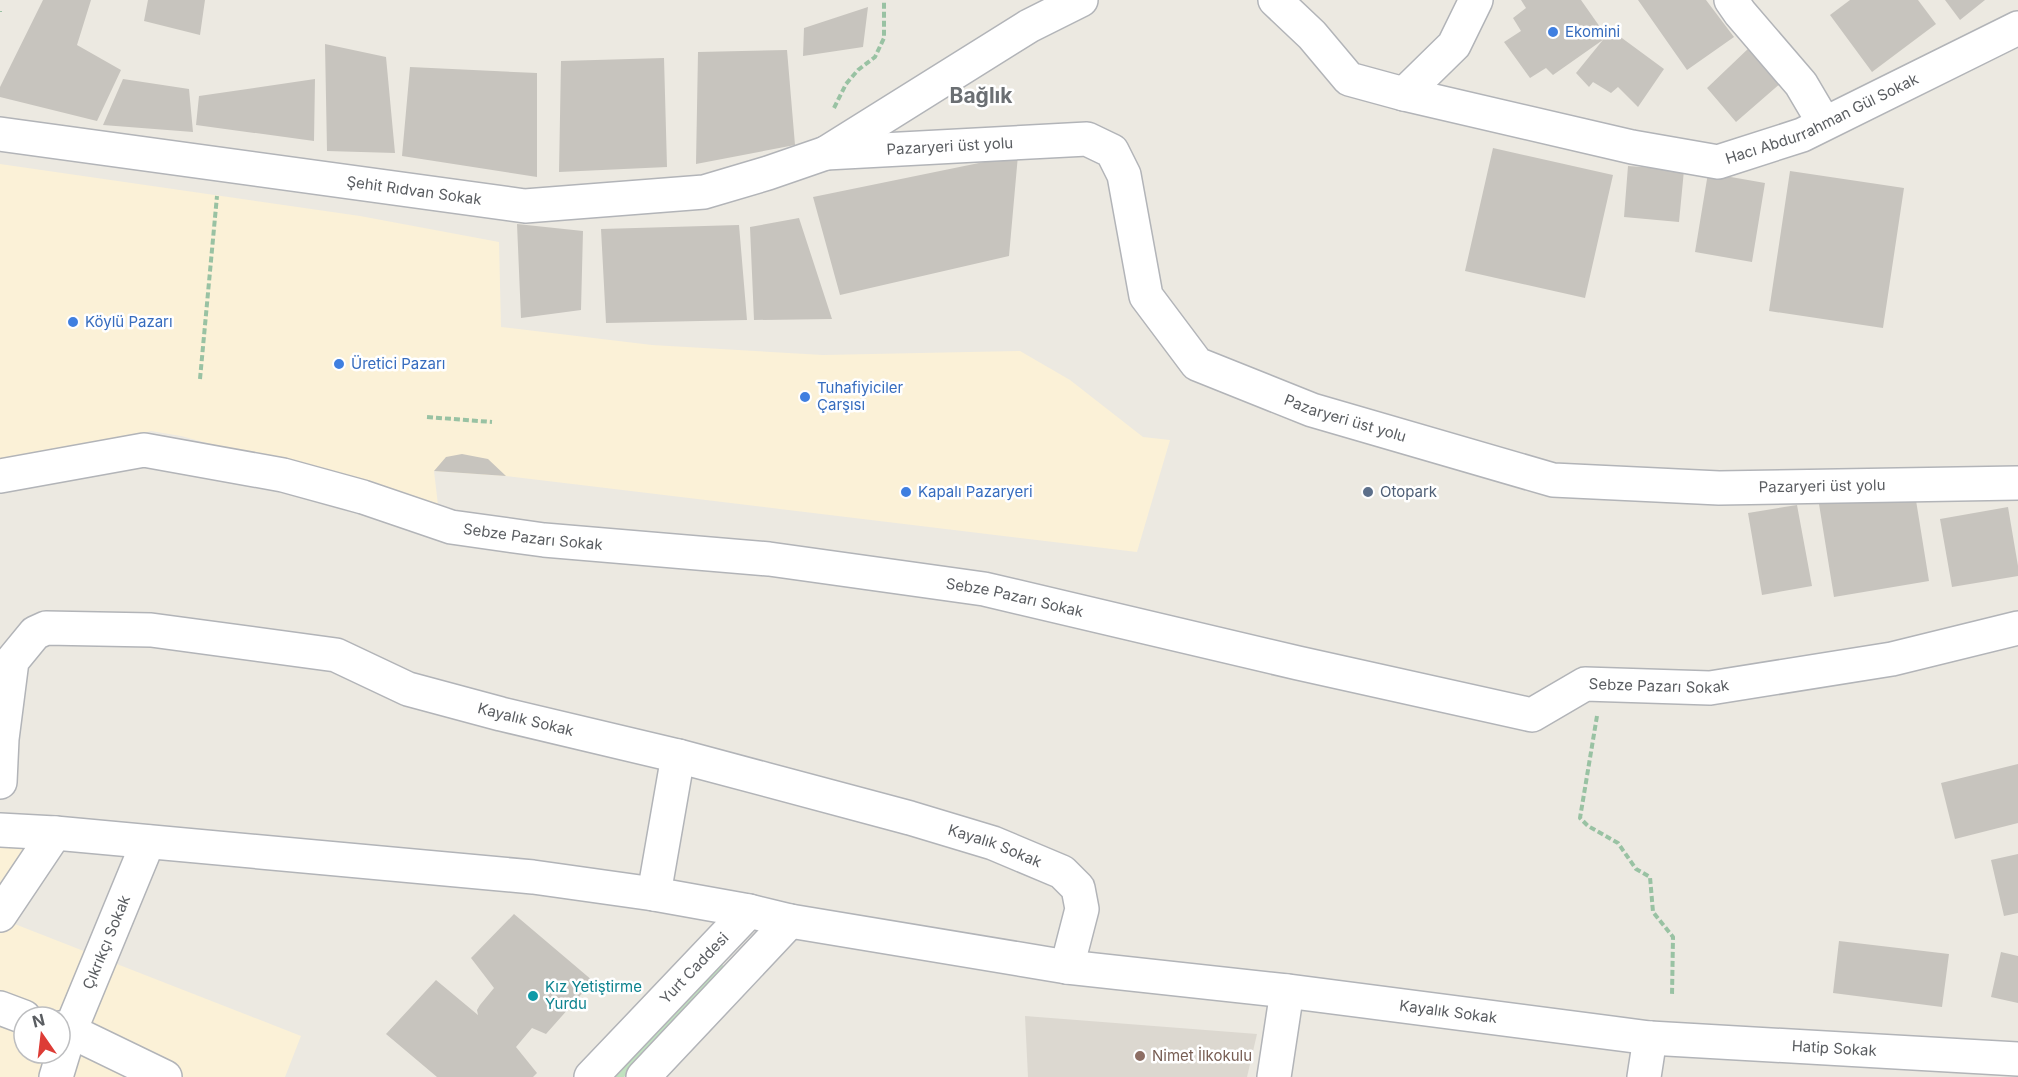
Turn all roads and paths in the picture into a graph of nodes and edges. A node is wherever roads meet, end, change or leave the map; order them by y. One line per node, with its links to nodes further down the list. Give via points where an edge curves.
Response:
1 (884, 0): 8 (path, via 884,38 875,57 846,84)
2 (1081, 0): 11 (street, via 1029,26)
3 (1275, 0): 7 (street, Hacı Abdurrahman Gül Sokak, via 1350,79)
4 (1476, 0): 7 (street, via 1454,45)
5 (1731, 0): 9 (street, via 1801,84)
6 (2018, 28): 9 (street, Hacı Abdurrahman Gül Sokak)
7 (1404, 94): 9 (street, Hacı Abdurrahman Gül Sokak, via 1632,147 1718,162 1802,135)
8 (833, 110)
9 (1824, 123)
10 (0, 134): 12 (street, Şehit Rıdvan Sokak)
11 (826, 153): 12 (street, Şehit Rıdvan Sokak, via 705,192 525,206); 17 (street, Pazaryeri üst yolu, via 1087,139 1112,151 1125,176 1146,297 1197,364 1312,410 1553,480 1719,488)
12 (220, 163): 13 (path)
13 (200, 380)
14 (427, 417): 15 (path)
15 (492, 422)
16 (0, 476): 19 (street, Sebze Pazarı Sokak, via 144,450 283,475 451,527 544,540 769,559 984,589 1532,715 1586,684)
17 (2018, 483)
18 (2018, 628): 19 (street, Sebze Pazarı Sokak, via 1892,659 1710,688)
19 (1602, 684): 31 (path, via 1580,818 1617,843 1636,869 1650,877 1653,912 1673,937)
20 (678, 756): 21 (street, Kayalık Sokak, via 408,689 336,655 151,630 46,628 35,633 12,660); 25 (street); 29 (street, Kayalık Sokak, via 993,843 1062,872 1078,888 1082,909)
21 (0, 782)
22 (0, 830): 23 (street, Kayalık Sokak)
23 (55, 833): 24 (street, Kayalık Sokak); 27 (street)
24 (148, 842): 25 (street, Kayalık Sokak, via 533,877); 32 (street, Çıkrıkçı Sokak)
25 (654, 894): 26 (street, Kayalık Sokak)
26 (749, 911): 28 (street, Kayalık Sokak); 37 (street, Yurt Caddesi)
27 (0, 915)
28 (790, 921): 29 (street, Kayalık Sokak); 38 (street)
29 (1067, 967): 30 (street, Kayalık Sokak)
30 (1287, 991): 34 (street, Kayalık Sokak); 39 (street)
31 (1672, 996)
32 (72, 1014)
33 (72, 1033): 36 (street)
34 (1650, 1038): 35 (street, Hatip Sokak); 40 (street)
35 (2018, 1059)
36 (165, 1077)
37 (591, 1077)
38 (642, 1077)
39 (1274, 1077)
40 (1644, 1077)

